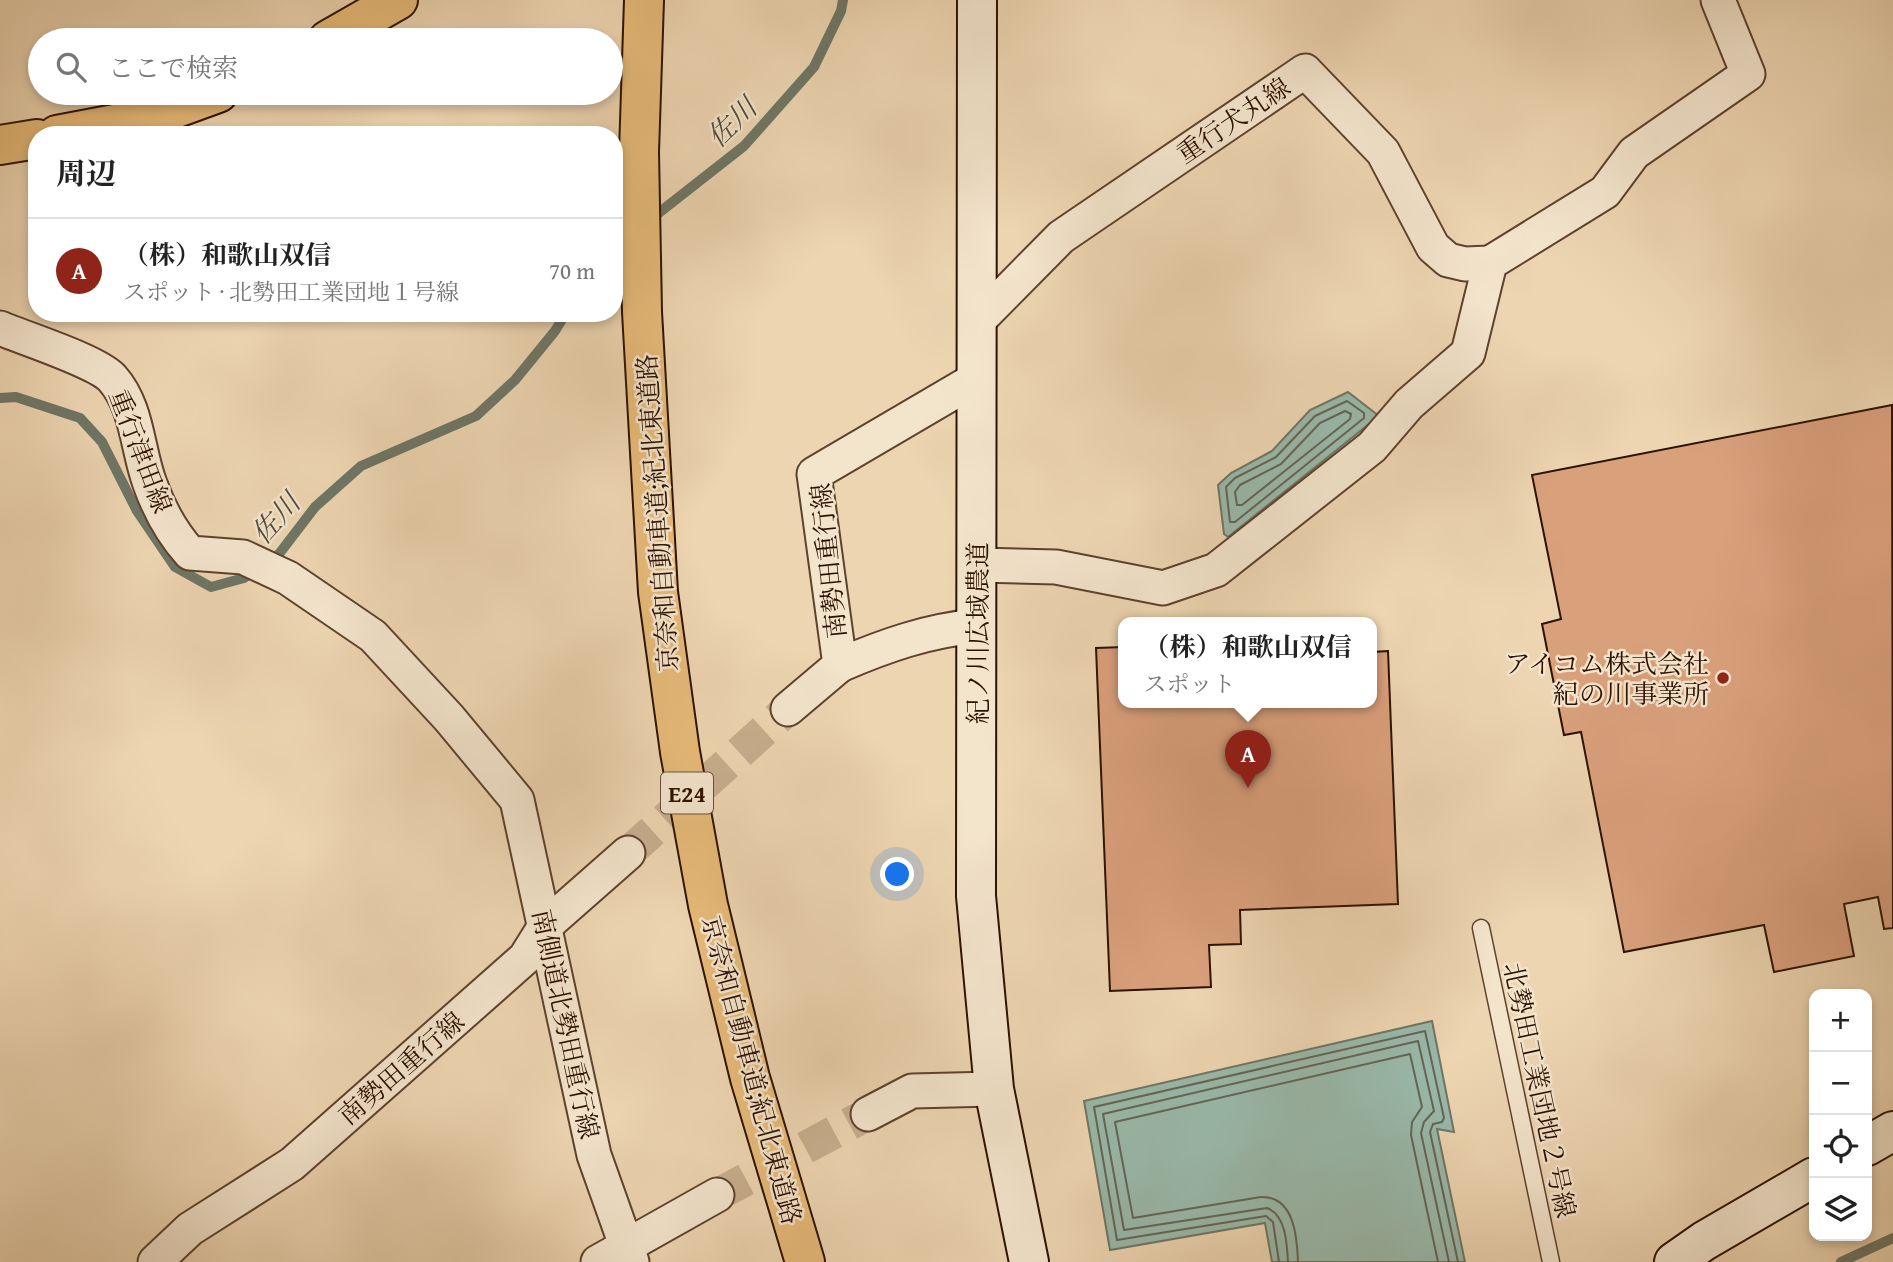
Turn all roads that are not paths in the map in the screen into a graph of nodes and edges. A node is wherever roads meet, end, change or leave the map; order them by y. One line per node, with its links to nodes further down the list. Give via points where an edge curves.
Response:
1 (398, 0): 5 (main road)
2 (644, 0): 31 (main road, 京奈和自動車道;紀北東道路 / E24, via 639,152 642,312 658,592 680,752 711,919 750,1078)
3 (977, 0): 11 (street, 紀ノ川広域農道)
4 (1718, 0): 10 (street, via 1748,74 1634,153 1605,192)
5 (349, 28)
6 (185, 105): 7 (main road)
7 (104, 126)
8 (28, 140): 9 (main road)
9 (0, 145)
10 (1490, 263): 11 (street, 重行犬丸線, via 1448,260 1433,247 1383,152 1305,71 1061,237); 14 (street, via 1468,353 1409,404 1372,447 1216,570 1163,588 1056,567)
11 (976, 323): 13 (street, 紀ノ川広域農道)
12 (0, 328): 18 (street, 重行津田線, via 94,366 112,379 130,408 150,483 175,536 190,552 243,557 288,578 373,636)
13 (975, 379): 14 (street, 紀ノ川広域農道); 16 (street, 南勢田重行線, via 814,474)
14 (978, 565): 15 (street, 紀ノ川広域農道)
15 (978, 626): 16 (street, 南勢田重行線, via 945,628); 22 (street, 紀ノ川広域農道, via 976,896)
16 (840, 665): 17 (street, 南勢田重行線)
17 (788, 709)
18 (517, 800): 20 (street, 南側道北勢田重行線)
19 (628, 853): 20 (street, 南勢田重行線)
20 (545, 926): 28 (street, 南側道北勢田重行線, via 594,1155); 29 (street, 南勢田重行線, via 525,958 292,1164 190,1229)
21 (1481, 928): 33 (lane, 北勢田工業団地２号線)
22 (994, 1089): 23 (street, via 912,1091); 32 (street, 紀ノ川広域農道)
23 (868, 1114)
24 (1893, 1131): 25 (street)
25 (1872, 1143)
26 (1812, 1178): 34 (street)
27 (717, 1195): 28 (street)
28 (629, 1253): 30 (street)
29 (155, 1262)
30 (598, 1262)
31 (805, 1262)
32 (1029, 1262)
33 (1551, 1262)
34 (1674, 1262)

